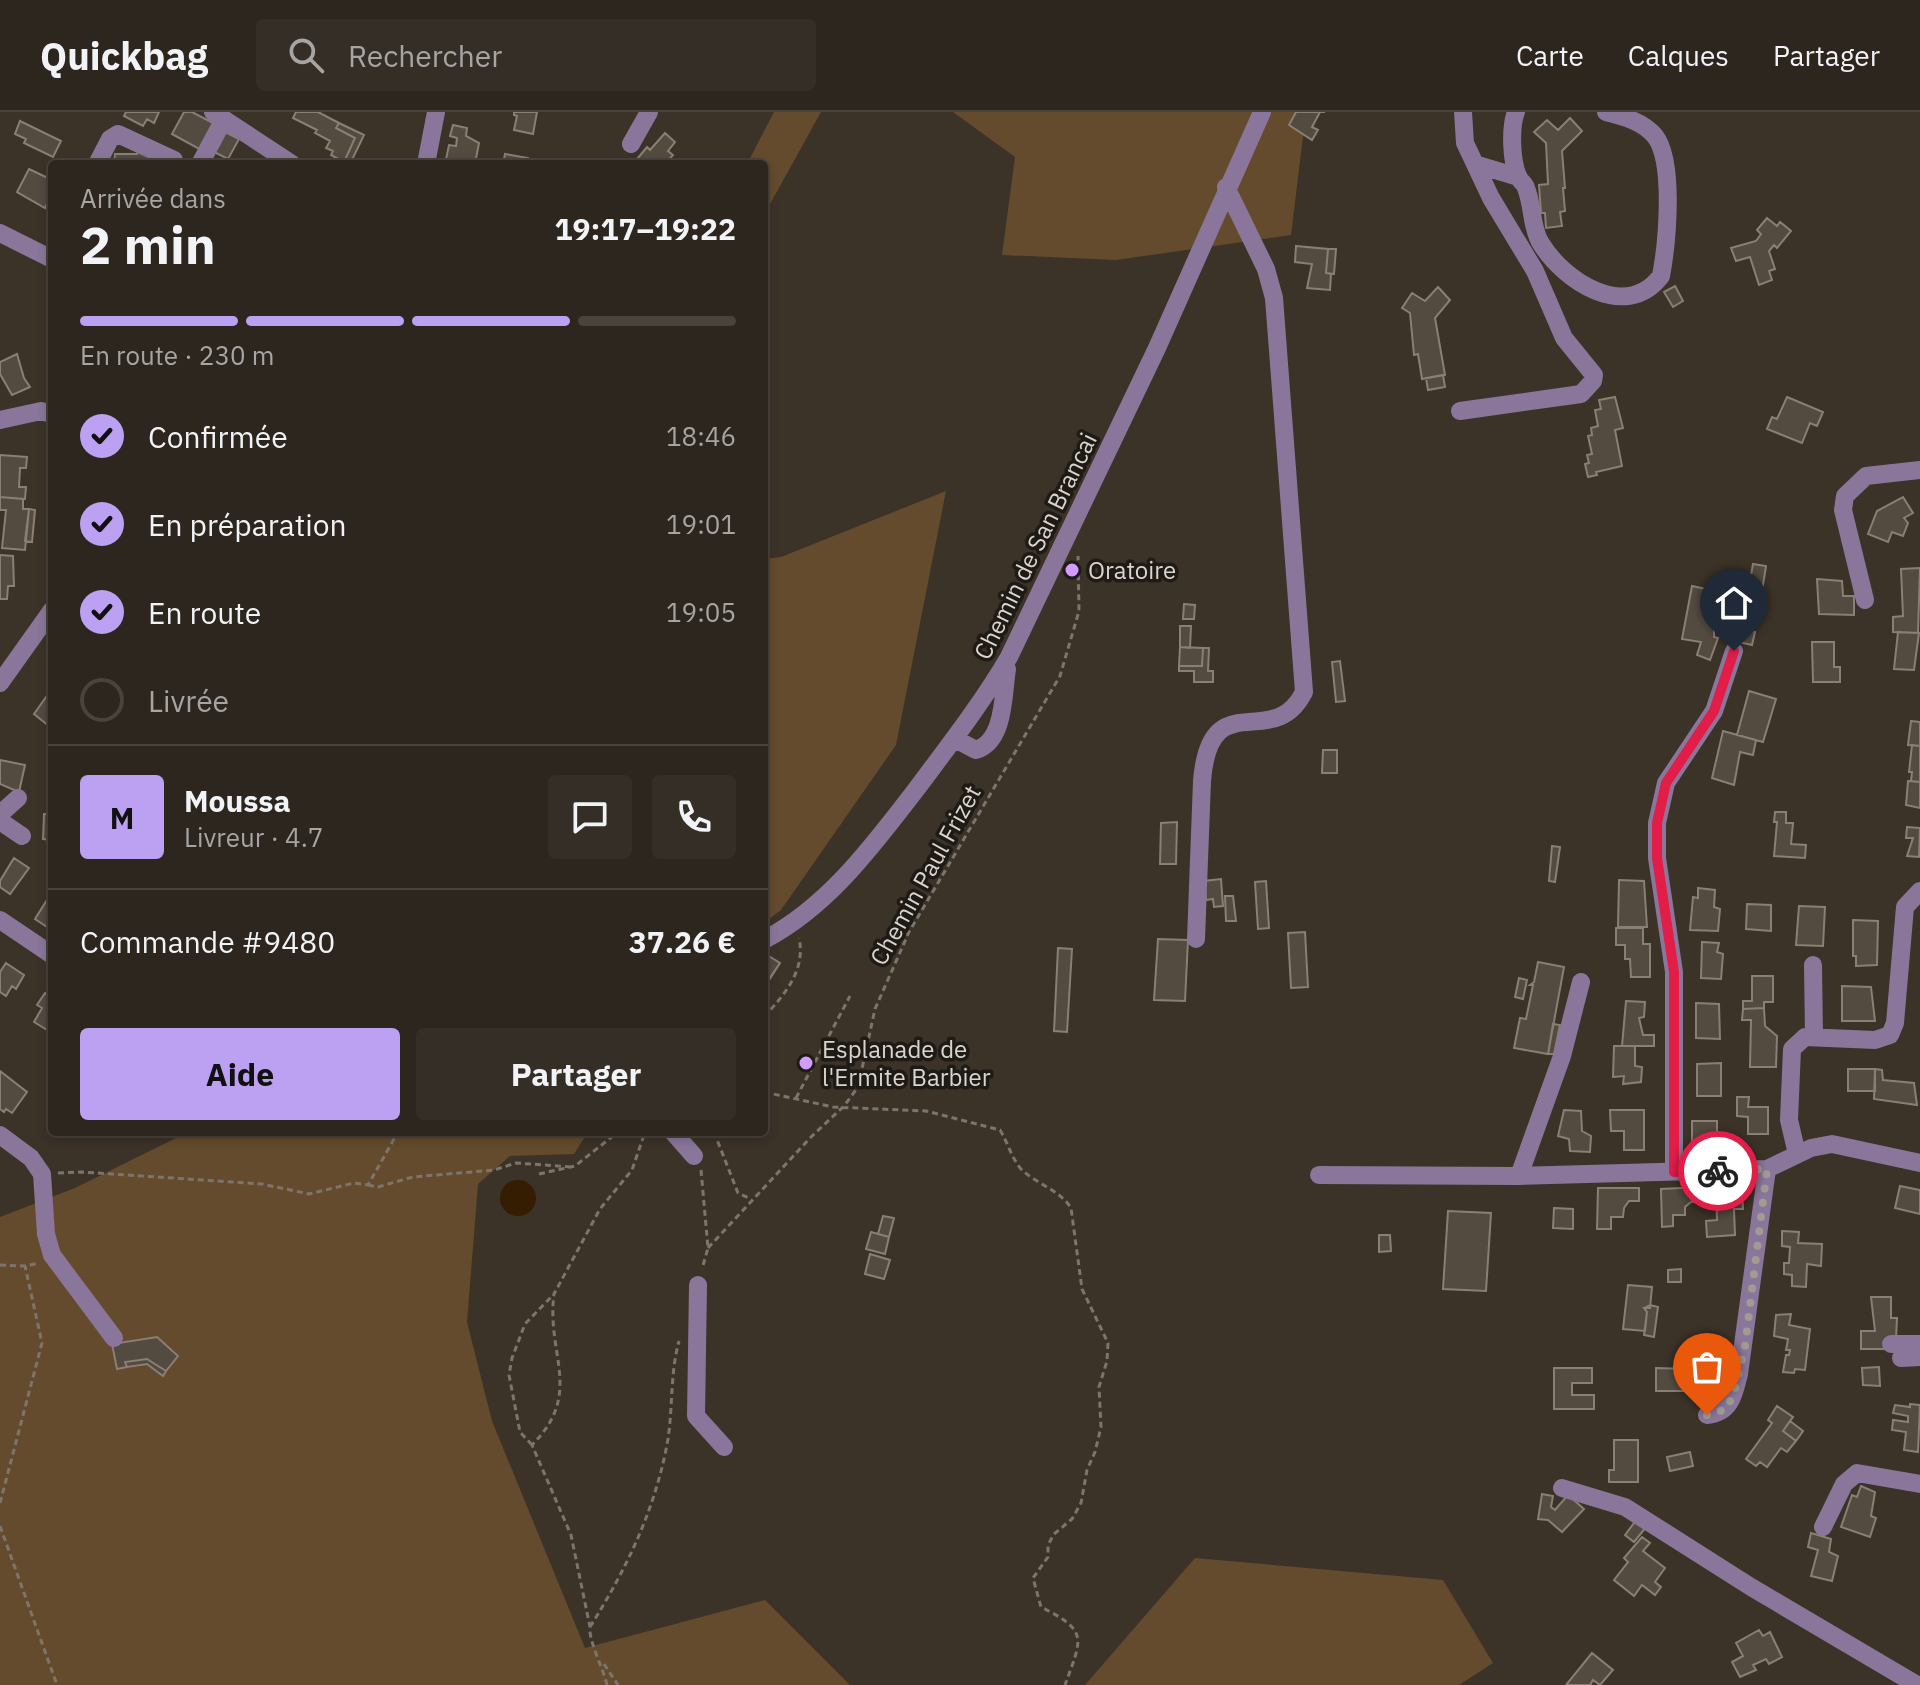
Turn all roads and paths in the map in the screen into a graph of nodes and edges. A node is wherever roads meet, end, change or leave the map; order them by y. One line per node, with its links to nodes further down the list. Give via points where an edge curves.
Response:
1 (436, 112): 13 (street)
2 (649, 112): 8 (street)
3 (1262, 112): 16 (street, Chemin de San Brancai)
4 (1463, 112): 14 (street, via 1463,136)
5 (1516, 112): 15 (street, via 1511,131)
6 (1606, 112): 15 (street, via 1648,129 1666,162 1663,263 1661,276 1647,290 1634,296 1609,295 1569,274 1538,237 1527,190)
7 (219, 116): 11 (street); 12 (street)
8 (631, 144)
9 (99, 160): 10 (street, via 118,134)
10 (174, 160)
11 (202, 160)
12 (286, 160)
13 (427, 160)
14 (1475, 164): 15 (street); 19 (street, via 1541,281 1564,338 1594,375 1581,394)
15 (1518, 177)
16 (1226, 187): 23 (street, Chemin de San Brancai); 38 (street, via 1266,269 1274,298 1304,692 1295,707 1278,716 1228,725 1210,739 1202,781)
17 (0, 233): 18 (street)
18 (48, 256)
19 (1460, 411)
20 (48, 413): 21 (street)
21 (0, 420)
22 (1920, 470): 24 (street, via 1866,476 1845,496 1843,510)
23 (1072, 525): 27 (street, Chemin de San Brancai); 47 (path, Chemin Paul Frizet, via 1079,559 1079,611 1060,676 909,932 875,1009 858,1087)
24 (1865, 600)
25 (48, 621): 28 (street)
26 (1734, 651): 59 (street, via 1714,711 1666,783 1657,823 1674,972)
27 (1009, 657): 29 (street, Chemin de San Brancai); 29 (street, via 991,740 976,750)
28 (2, 672)
29 (955, 739): 36 (street, Chemin de San Brancai, via 874,846)
30 (18, 798): 31 (street)
31 (0, 814)
32 (0, 821): 33 (street)
33 (22, 836)
34 (1918, 892): 44 (street, via 1905,907 1890,1035 1875,1040)
35 (0, 920): 39 (street)
36 (795, 922): 37 (street, Chemin de San Brancai); 43 (path, via 803,956 784,996)
37 (768, 938)
38 (1196, 939)
39 (48, 952)
40 (1813, 965): 44 (street)
41 (1581, 982): 63 (street, via 1562,1056)
42 (850, 996): 46 (path)
43 (768, 1013)
44 (1814, 1037): 54 (street, via 1799,1040 1791,1057 1789,1120)
45 (768, 1093): 46 (path)
46 (796, 1098): 47 (path)
47 (844, 1106): 65 (path, Chemin Paul Frizet); 89 (path, via 926,1111 1000,1130 1023,1170 1071,1208 1082,1289 1108,1343 1099,1387 1101,1427 1081,1503 1054,1534 1048,1557 1033,1578 1041,1607 1067,1619 1078,1636)
48 (0, 1135): 60 (street, via 31,1158)
49 (396, 1136): 64 (path)
50 (613, 1136): 57 (path)
51 (644, 1136): 71 (path, via 632,1170 600,1209)
52 (676, 1136): 55 (street)
53 (716, 1136): 65 (path, via 738,1193)
54 (1797, 1154): 56 (street, via 1832,1144); 58 (street)
55 (694, 1156): 66 (path, via 703,1183)
56 (1920, 1163)
57 (572, 1167): 61 (path); 64 (path, via 516,1163)
58 (1767, 1169): 59 (street); 76 (street, via 1739,1374 1726,1409)
59 (1674, 1172): 63 (street)
60 (42, 1174): 64 (path, via 262,1184 309,1194 354,1183); 67 (street, via 46,1234)
61 (539, 1174)
62 (1319, 1175): 63 (street)
63 (1519, 1176)
64 (368, 1185)
65 (752, 1200): 66 (path, Chemin Paul Frizet)
66 (708, 1248): 70 (path)
67 (54, 1259): 69 (path); 73 (street)
68 (0, 1265): 69 (path)
69 (25, 1266): 81 (path, via 42,1343)
70 (698, 1285): 78 (street, via 696,1416)
71 (554, 1294): 77 (path, via 562,1392 555,1417); 77 (path, via 525,1324 509,1375 520,1432)
72 (680, 1336): 84 (path, via 672,1364 668,1436 644,1526)
73 (114, 1338)
74 (1920, 1344): 75 (street, via 1896,1351)
75 (1920, 1357)
76 (1707, 1415)
77 (532, 1445): 84 (path, via 571,1535)
78 (724, 1447)
79 (1920, 1484): 83 (street, via 1857,1473 1844,1484)
80 (1562, 1488): 90 (street, via 1625,1507)
81 (0, 1503)
82 (0, 1526): 86 (path)
83 (1823, 1527)
84 (590, 1627): 85 (path, via 588,1637)
85 (602, 1661): 87 (path); 88 (path)
86 (57, 1685)
87 (607, 1685)
88 (618, 1685)
89 (1065, 1685)
90 (1917, 1685)

